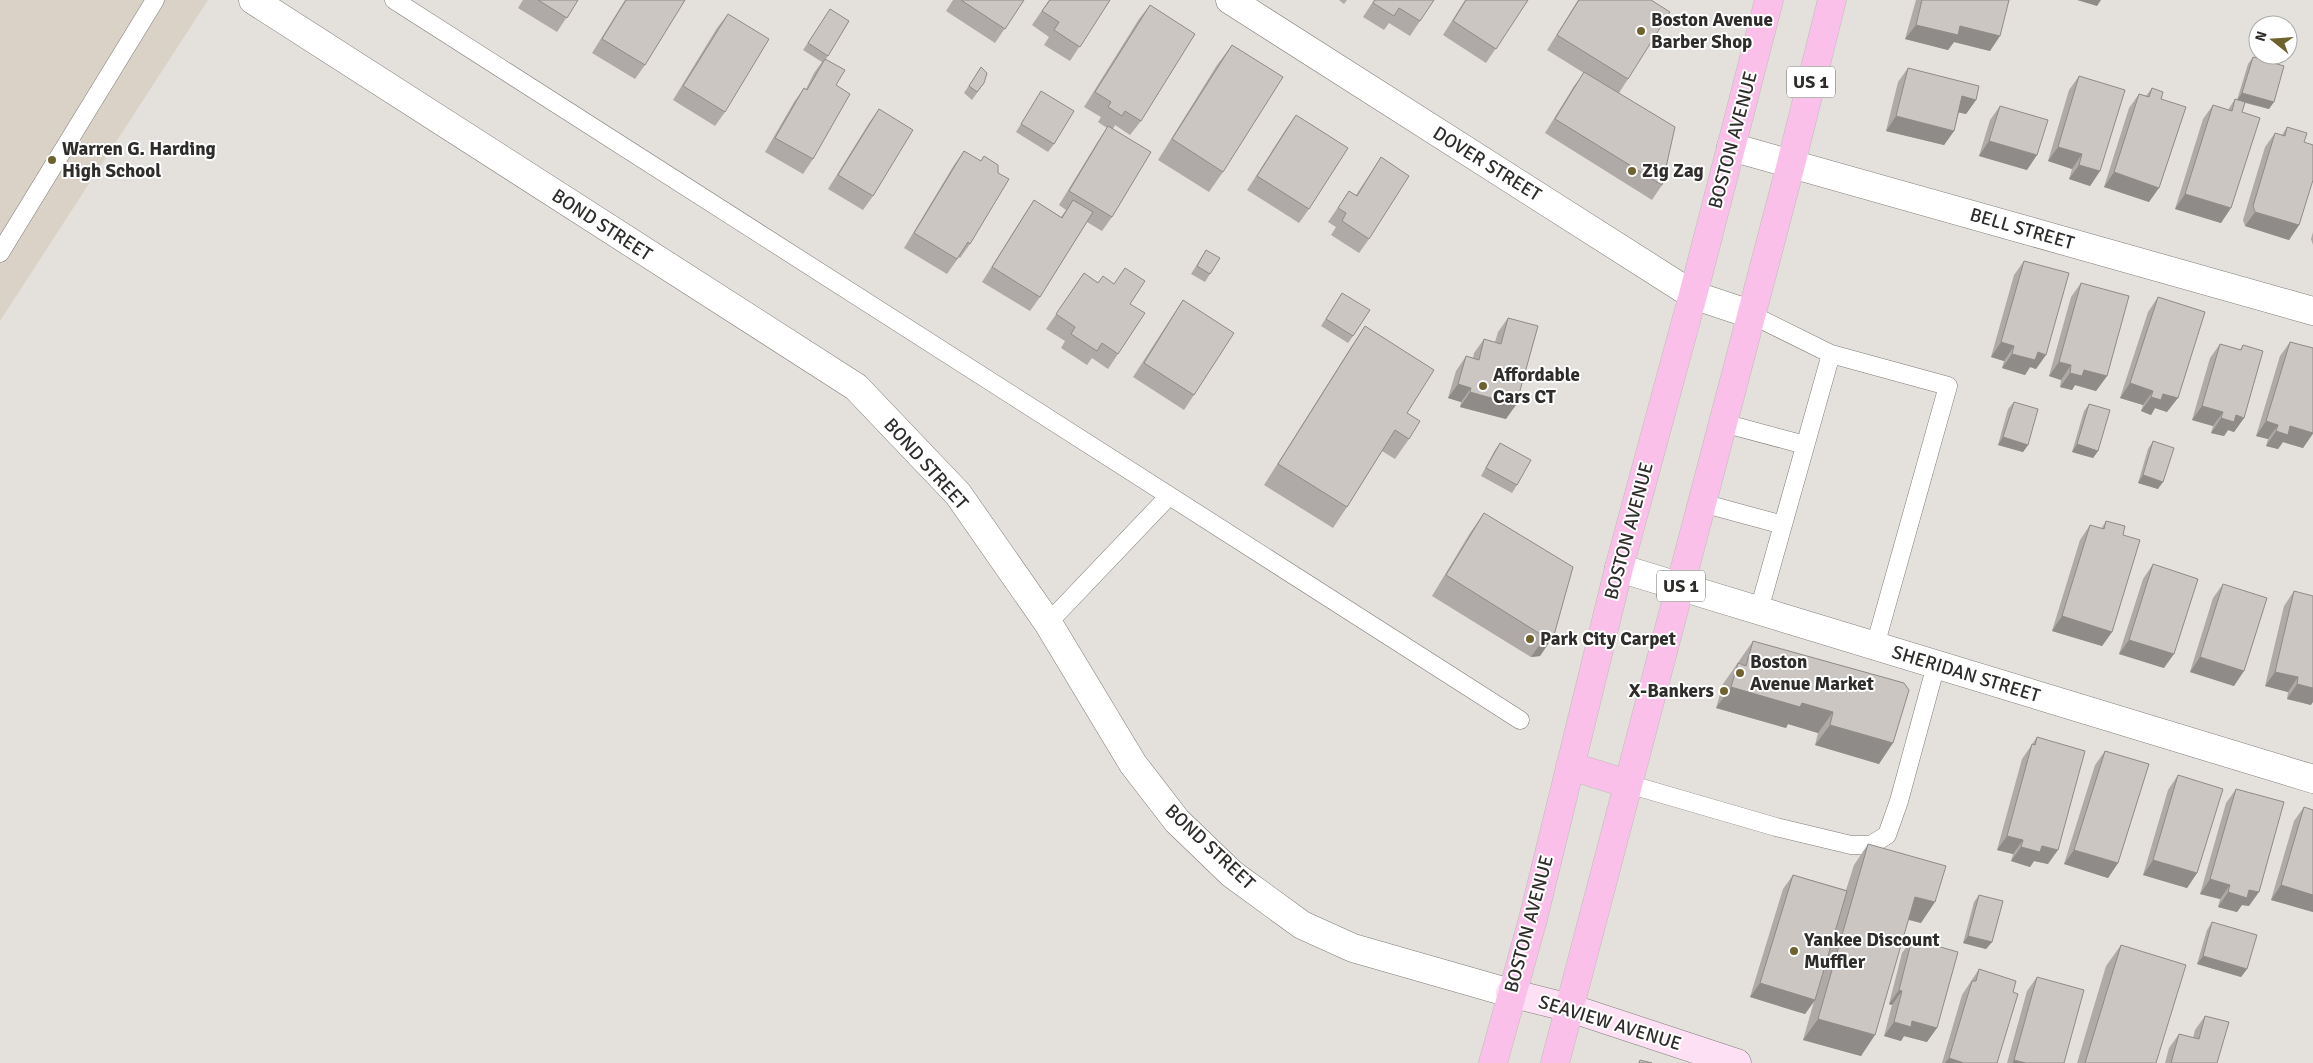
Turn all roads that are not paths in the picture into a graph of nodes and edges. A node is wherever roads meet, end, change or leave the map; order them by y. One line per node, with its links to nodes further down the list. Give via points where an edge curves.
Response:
1 (155, 0): 9 (lane)
2 (253, 0): 22 (street, BOND STREET, via 856,387 958,494)
3 (394, 0): 16 (lane)
4 (1230, 0): 10 (street, DOVER STREET)
5 (1769, 0): 7 (main road, BOSTON AVENUE)
6 (1832, 0): 8 (main road, US 1)
7 (1731, 147): 8 (street, BELL STREET); 10 (main road, BOSTON AVENUE)
8 (1791, 164): 11 (street, BELL STREET); 12 (main road, US 1)
9 (0, 253)
10 (1693, 295): 12 (street, DOVER STREET); 19 (main road, BOSTON AVENUE)
11 (2313, 311)
12 (1750, 314): 13 (lane); 14 (main road, US 1)
13 (1831, 354): 15 (lane); 23 (lane, via 1948,386)
14 (1723, 423): 15 (lane); 17 (main road, US 1)
15 (1805, 445): 18 (lane)
16 (1169, 496): 22 (lane); 25 (lane)
17 (1702, 503): 18 (lane); 20 (main road, US 1)
18 (1783, 525): 21 (lane)
19 (1619, 568): 20 (street, SHERIDAN STREET); 26 (main road, BOSTON AVENUE)
20 (1681, 586): 21 (street, SHERIDAN STREET); 28 (main road, US 1)
21 (1758, 610): 23 (street, SHERIDAN STREET)
22 (1048, 623): 29 (street, BOND STREET, via 1133,764 1177,821 1232,874 1302,925 1353,948)
23 (1875, 646): 24 (street, SHERIDAN STREET)
24 (1936, 665): 27 (street, SHERIDAN STREET); 28 (lane, via 1887,835 1871,845 1851,846)
25 (1520, 720)
26 (1570, 766): 28 (main road); 29 (main road, BOSTON AVENUE)
27 (2313, 779)
28 (1628, 784): 30 (main road, US 1)
29 (1510, 993): 30 (main road, SEAVIEW AVENUE); 31 (main road, BOSTON AVENUE)
30 (1570, 1008): 32 (main road, US 1); 33 (main road, SEAVIEW AVENUE)
31 (1493, 1063)
32 (1555, 1063)
33 (1737, 1063)

